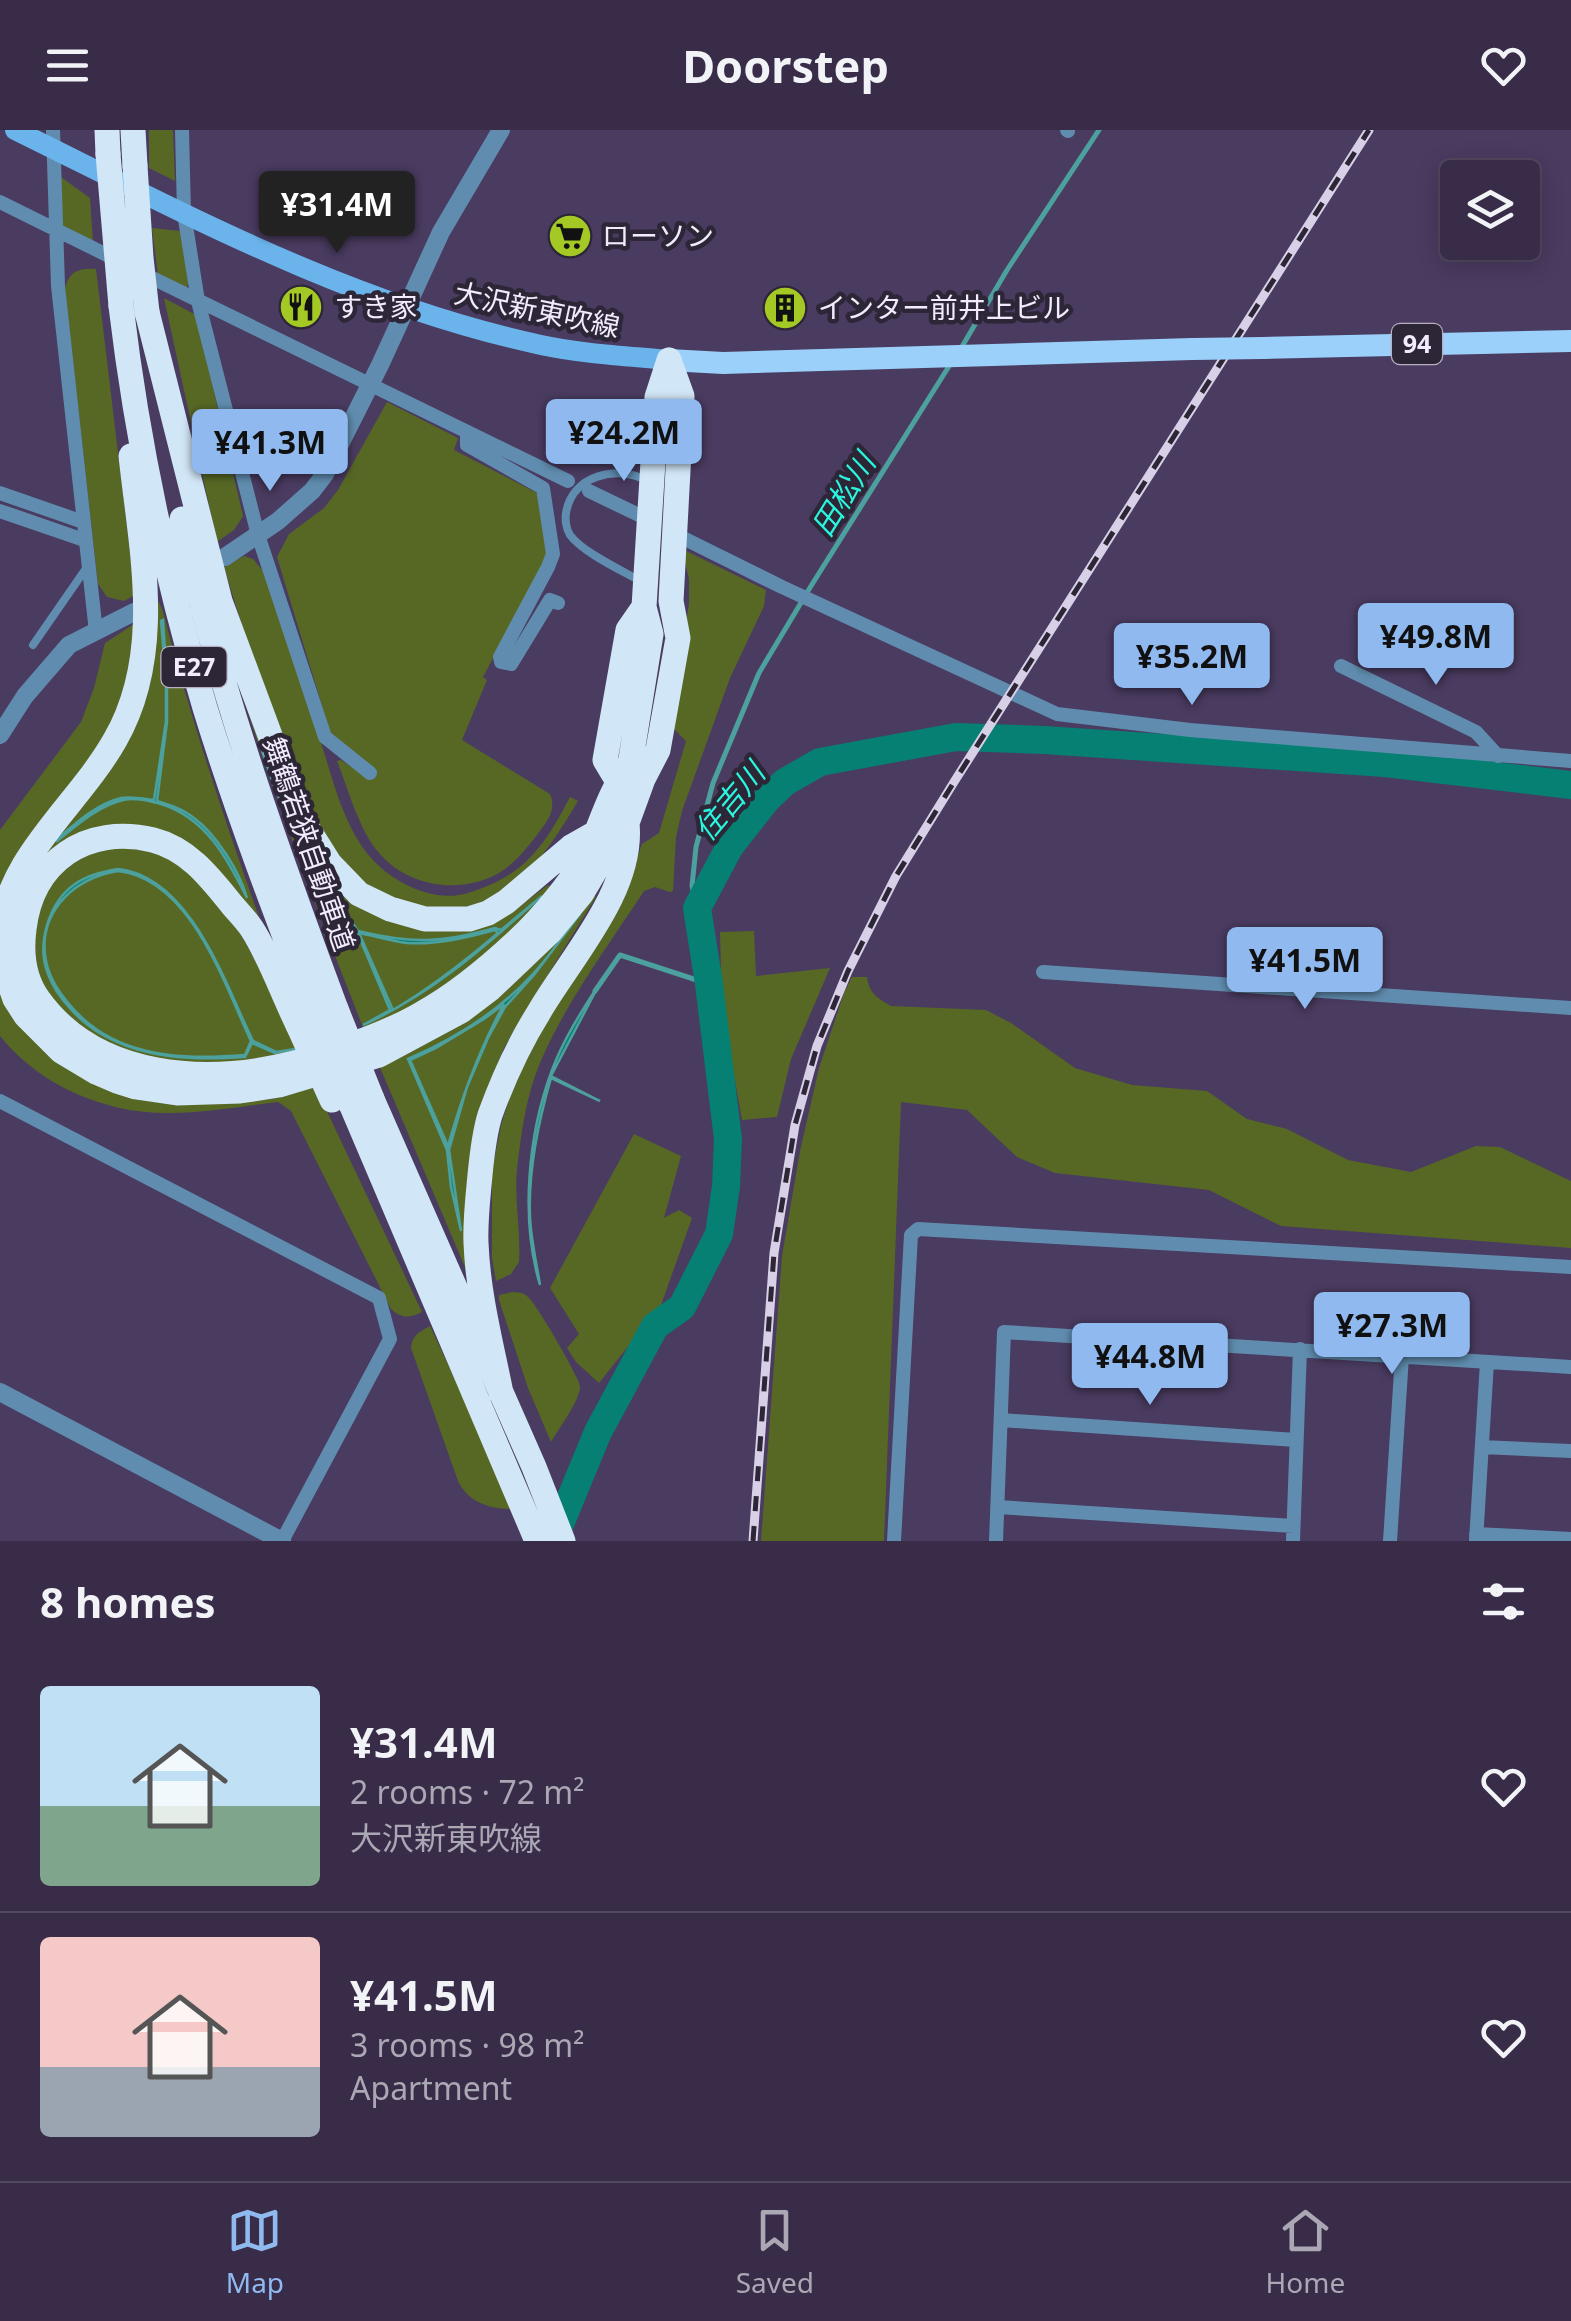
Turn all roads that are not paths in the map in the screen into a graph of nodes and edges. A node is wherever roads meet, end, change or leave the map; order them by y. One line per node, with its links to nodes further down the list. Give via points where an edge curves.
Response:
1 (15, 130): 5 (main road, 大沢新東吹線)
2 (133, 130): 12 (highway, 舞鶴若狭自動車道 / E27, bridge)
3 (182, 130): 8 (street)
4 (500, 130): 11 (street)
5 (52, 139): 8 (main road, 大沢新東吹線); 9 (street)
6 (108, 142): 13 (highway, 舞鶴若狭自動車道 / E27, bridge)
7 (0, 202): 9 (street)
8 (184, 213): 10 (street); 11 (main road, 大沢新東吹線)
9 (55, 229): 10 (street); 25 (street)
10 (198, 302): 16 (street); 26 (street)
11 (405, 308): 15 (main road, 大沢新東吹線, via 544,345); 16 (street)
12 (147, 312): 43 (highway, via 220,601 300,816 330,864 360,894 390,909 425,920 470,919 506,902); 48 (highway, 舞鶴若狭自動車道 / E27, via 206,626 279,858)
13 (124, 337): 44 (highway, via 147,625 137,693 116,739 24,863 10,888); 48 (highway, 舞鶴若狭自動車道 / E27, via 158,518 201,693)
14 (1571, 341): 15 (main road, 94, bridge)
15 (669, 360): 19 (highway, via 657,397); 22 (highway, via 682,396)
16 (370, 385): 17 (street); 26 (street, via 325,474)
17 (467, 432): 18 (street); 32 (street, via 468,445 543,488 553,554 501,662 512,664 550,600)
18 (568, 481)
19 (652, 483): 22 (lane); 31 (highway); 31 (lane, via 633,473 598,475 572,498 565,520 569,535)
20 (588, 491): 24 (street)
21 (0, 493): 25 (street)
22 (676, 499): 41 (highway, via 671,600 678,638 658,750)
23 (0, 512): 28 (street)
24 (641, 516)
25 (83, 522): 28 (street)
26 (258, 536): 29 (street); 40 (street, via 325,737)
27 (685, 538): 38 (street, via 1057,714)
28 (84, 540): 30 (street)
29 (224, 557)
30 (89, 563): 34 (street); 35 (lane)
31 (645, 595): 41 (highway, via 617,763)
32 (558, 603)
33 (134, 612): 34 (street)
34 (96, 632): 37 (street, via 69,645)
35 (32, 644)
36 (1341, 666): 38 (street, via 1476,732)
37 (0, 736)
38 (1498, 756): 39 (street)
39 (1571, 761)
40 (370, 773)
41 (630, 780): 42 (highway); 43 (highway)
42 (627, 823): 45 (highway, via 550,932 462,1012 378,1055 279,1085 177,1093 96,1072 61,1051 26,1016); 57 (highway, via 626,855 610,896 521,1044 489,1120 476,1241)
43 (594, 834): 48 (highway, via 552,904 466,984 376,1036 253,1071 161,1072 88,1046 60,1024 27,979 22,946 33,888 45,870 83,844 128,834 158,841 209,876)
44 (0, 934)
45 (0, 945)
46 (1043, 972): 47 (street)
47 (1571, 1008)
48 (316, 1017): 50 (highway, 舞鶴若狭自動車道 / E27, bridge); 50 (highway, bridge)
49 (0, 1100): 66 (street, via 379,1298 390,1338)
50 (353, 1104): 57 (highway, 舞鶴若狭自動車道 / E27); 67 (highway, 舞鶴若狭自動車道 / E27)
51 (1571, 1267): 69 (street, via 918,1229 912,1234)
52 (1300, 1348): 53 (street); 58 (street, via 1004,1332); 59 (street)
53 (1402, 1356): 54 (street); 71 (street)
54 (1487, 1362): 55 (street); 60 (street)
55 (1571, 1367)
56 (0, 1392): 66 (street)
57 (501, 1393): 68 (highway, 舞鶴若狭自動車道 / E27)
58 (1001, 1420): 59 (street); 62 (street)
59 (1296, 1440): 63 (street)
60 (1482, 1447): 61 (street); 64 (street)
61 (1571, 1452)
62 (998, 1507): 63 (street); 70 (street)
63 (1293, 1534)
64 (1476, 1538): 65 (street)
65 (1571, 1539)
66 (282, 1541)
67 (537, 1541)
68 (563, 1541)
69 (894, 1541)
70 (996, 1541)
71 (1390, 1541)

